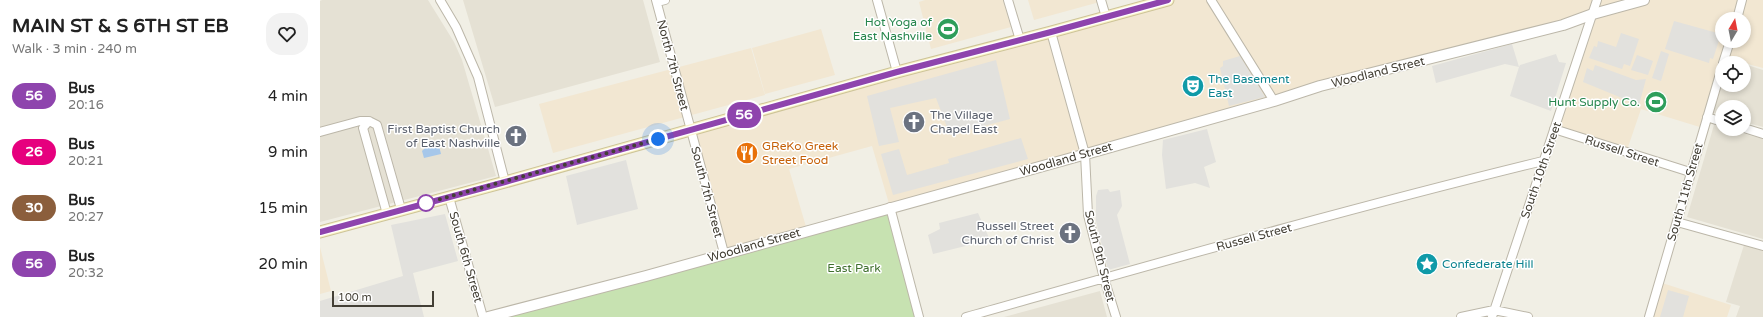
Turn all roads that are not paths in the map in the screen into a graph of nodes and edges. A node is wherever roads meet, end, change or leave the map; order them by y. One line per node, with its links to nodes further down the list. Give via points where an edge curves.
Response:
1 (440, 0): 32 (street, via 456,27 478,77)
2 (877, 0): 16 (street)
3 (1008, 0): 15 (street)
4 (1101, 0): 13 (street)
5 (1168, 0): 13 (main road)
6 (1211, 0): 18 (street)
7 (1597, 0): 12 (street, South 10th Street)
8 (1644, 0): 12 (street, Woodland Street)
9 (1742, 0): 11 (street)
10 (659, 1): 22 (street, North 7th Street)
11 (1738, 12)
12 (1594, 14): 18 (street, Woodland Street, via 1563,25 1320,86); 23 (street, South 10th Street)
13 (1106, 17): 14 (main road)
14 (1051, 32): 15 (main road); 29 (street, South 9th Street)
15 (1020, 40): 16 (main road)
16 (897, 72): 22 (main road)
17 (1715, 90): 19 (street, South 11th Street)
18 (1274, 101): 29 (street, Woodland Street)
19 (1707, 117): 20 (street); 31 (street, South 11th Street)
20 (1715, 120)
21 (369, 121): 25 (street, via 360,120); 27 (street, via 377,125); 28 (street, via 364,128)
22 (690, 130): 32 (main road); 40 (street, South 7th Street)
23 (1554, 130): 30 (street, South 10th Street); 31 (street, Russell Street)
24 (1751, 130): 26 (street)
25 (320, 132)
26 (1763, 134)
27 (384, 150): 28 (street); 35 (street)
28 (370, 154): 36 (street)
29 (1085, 154): 34 (street, Woodland Street); 41 (street, South 9th Street, via 1088,215)
30 (1543, 161): 41 (street, Russell Street, via 1447,184); 42 (street, South 10th Street)
31 (1690, 172): 37 (street, South 11th Street)
32 (505, 182): 33 (main road)
33 (449, 197): 35 (main road); 43 (street, South 6th Street)
34 (890, 207): 40 (street, Woodland Street); 45 (street)
35 (401, 209): 36 (main road)
36 (387, 214): 38 (main road)
37 (1677, 222): 39 (street); 50 (street, South 11th Street)
38 (320, 232)
39 (1763, 246)
40 (724, 253): 44 (street, Woodland Street)
41 (1104, 278): 46 (street, Russell Street); 47 (street, South 9th Street)
42 (1493, 314): 48 (street); 49 (street)
43 (483, 317)
44 (488, 317)
45 (919, 317)
46 (966, 317)
47 (1116, 317)
48 (1461, 317)
49 (1528, 317)
50 (1649, 317)

